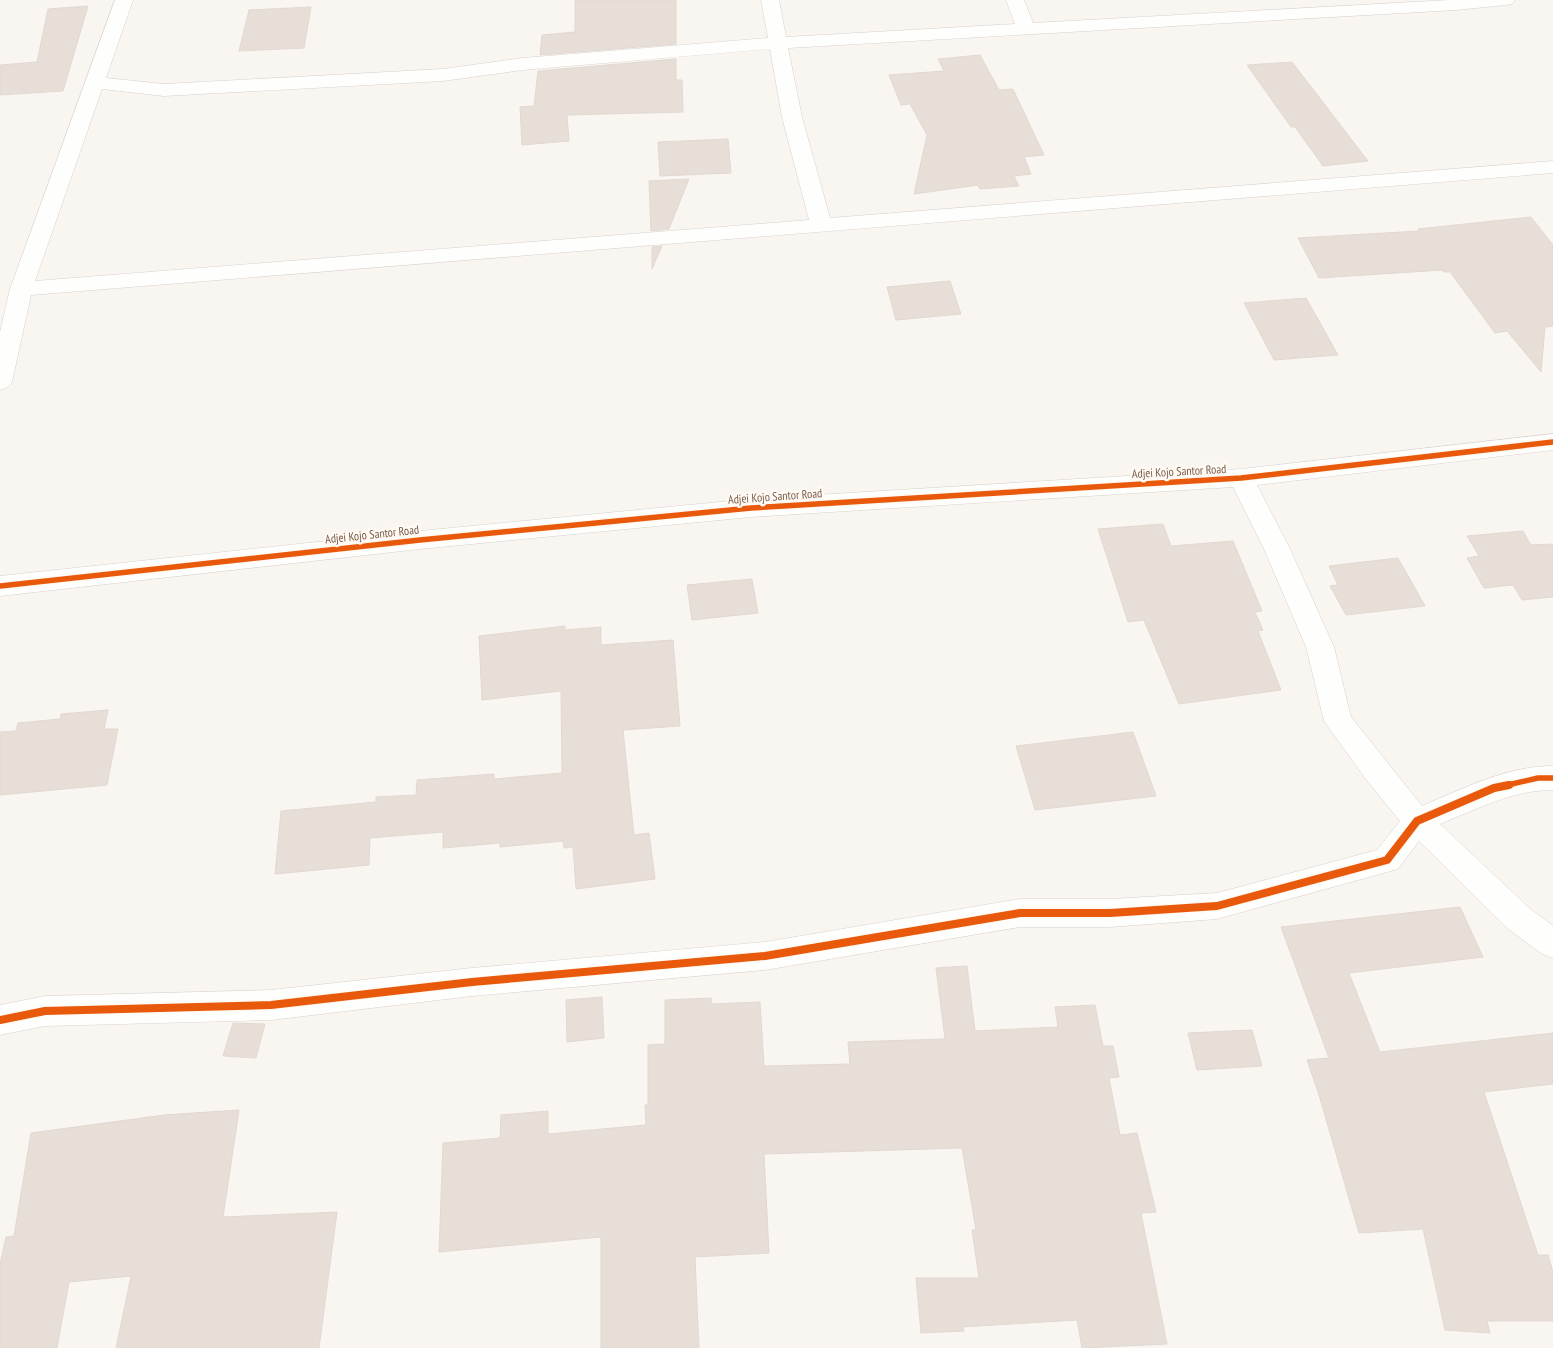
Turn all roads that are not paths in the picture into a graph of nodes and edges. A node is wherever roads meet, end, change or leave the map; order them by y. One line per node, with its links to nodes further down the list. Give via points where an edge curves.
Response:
1 (124, 0): 8 (street)
2 (770, 0): 7 (street)
3 (1015, 0): 6 (street)
4 (1506, 0): 5 (street, via 1456,5)
5 (1286, 7): 6 (street)
6 (1026, 30): 7 (street)
7 (778, 43): 8 (street, via 524,64 443,75 164,90); 10 (street, via 792,117)
8 (94, 83): 11 (street)
9 (1553, 167): 10 (street)
10 (821, 225): 11 (street)
11 (21, 289): 12 (street)
12 (0, 382)
13 (1553, 442): 14 (street, Adjei Kojo Santor Road)
14 (1241, 478): 15 (street, Adjei Kojo Santor Road, via 751,508); 17 (street, via 1277,549 1320,647 1338,721)
15 (0, 586)
16 (1553, 778): 17 (street, via 1538,778 1494,788)
17 (1417, 821): 18 (street, via 1517,917); 19 (street, via 1387,860 1217,906 1110,913 1020,913 765,956 472,982 271,1005 45,1011)
18 (1553, 944)
19 (0, 1020)

